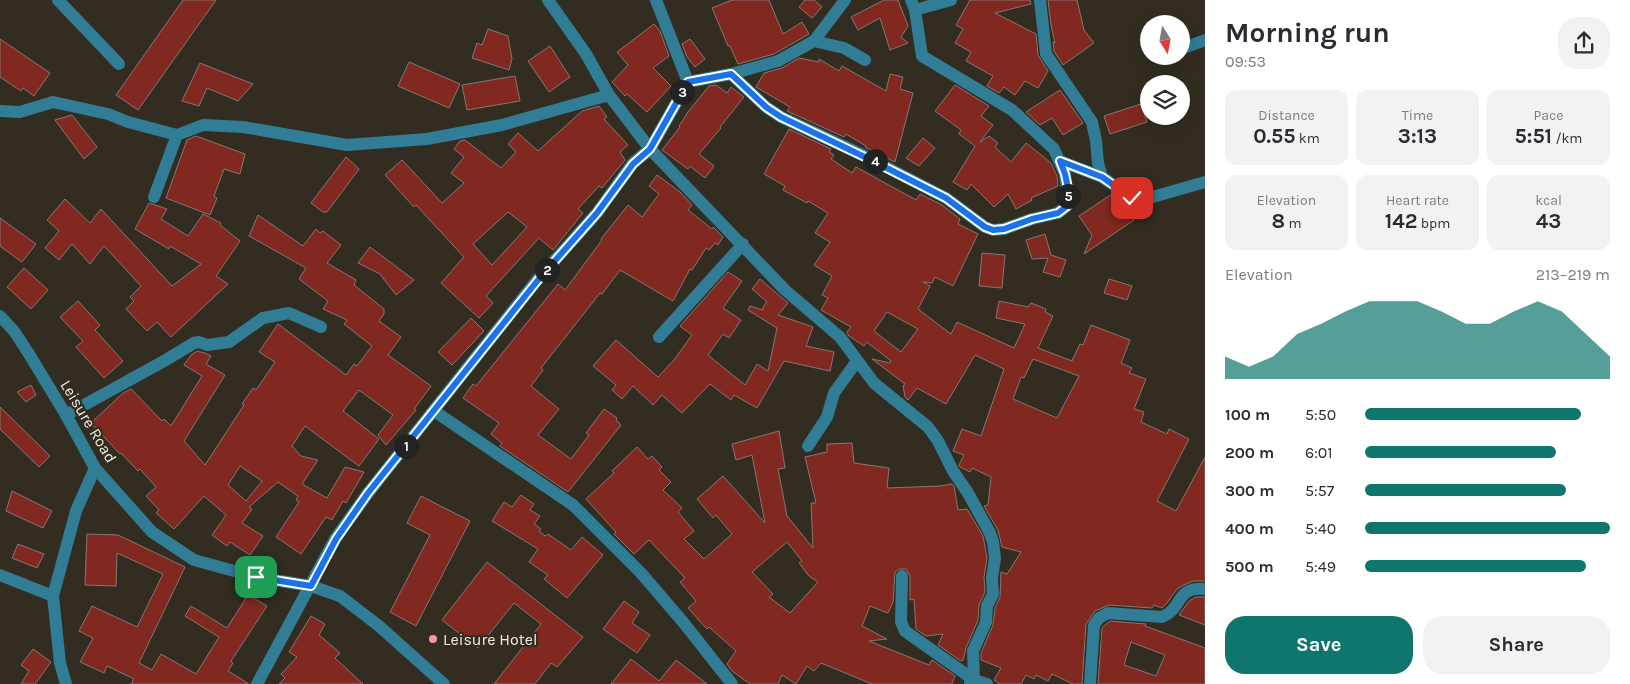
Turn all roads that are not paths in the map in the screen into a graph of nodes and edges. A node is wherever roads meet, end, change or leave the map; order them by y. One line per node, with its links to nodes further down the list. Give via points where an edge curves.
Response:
1 (58, 0): 12 (street)
2 (548, 0): 15 (street, via 586,54)
3 (656, 0): 14 (street)
4 (845, 0): 9 (street)
5 (952, 0): 7 (street)
6 (1040, 0): 20 (street, via 1046,54 1092,122)
7 (913, 5): 19 (street, via 922,56 1012,110 1054,149)
8 (1205, 40): 10 (street)
9 (814, 41): 11 (street, via 844,48); 13 (street, via 778,62)
10 (1190, 46)
11 (865, 60)
12 (119, 64)
13 (731, 74): 14 (street); 19 (street, via 781,117 946,198 993,230 1058,213 1067,206 1068,188)
14 (688, 82): 18 (street)
15 (608, 96): 17 (street, via 502,125 427,140 346,145 242,127 203,125); 18 (street)
16 (0, 111): 17 (street, via 20,112 53,102 108,114)
17 (177, 135): 22 (street)
18 (650, 149): 23 (street); 28 (street, via 633,164 597,213 538,280)
19 (1060, 161): 20 (street)
20 (1102, 177): 21 (street, via 1132,198 1148,198)
21 (1205, 182)
22 (154, 197)
23 (742, 244): 26 (street); 27 (street, via 785,290 840,337)
24 (0, 316): 29 (street, Leisure Road, via 14,331)
25 (322, 327): 29 (street, via 289,312 263,318 229,342 194,343)
26 (659, 337)
27 (856, 361): 30 (street, via 834,394 827,417); 37 (street, via 874,382 928,426 990,533 995,558 993,594 987,606 986,622 972,651)
28 (434, 411): 34 (street, via 368,493 336,539); 41 (street, via 573,505 641,573)
29 (66, 415): 31 (street, Leisure Road)
30 (808, 446)
31 (95, 468): 34 (street, Leisure Road, via 152,532 194,560 256,577); 36 (street, via 76,511)
32 (0, 575): 36 (street)
33 (902, 576): 37 (street, via 901,622 905,631)
34 (311, 586): 39 (street); 40 (street, Leisure Road, via 340,596)
35 (1205, 590): 43 (street, via 1194,588 1184,594 1170,614 1162,617 1108,613 1099,618 1094,625)
36 (53, 596): 38 (street, via 60,663)
37 (971, 682): 42 (street)
38 (66, 684)
39 (257, 684)
40 (444, 684)
41 (732, 684)
42 (987, 684)
43 (1090, 684)

